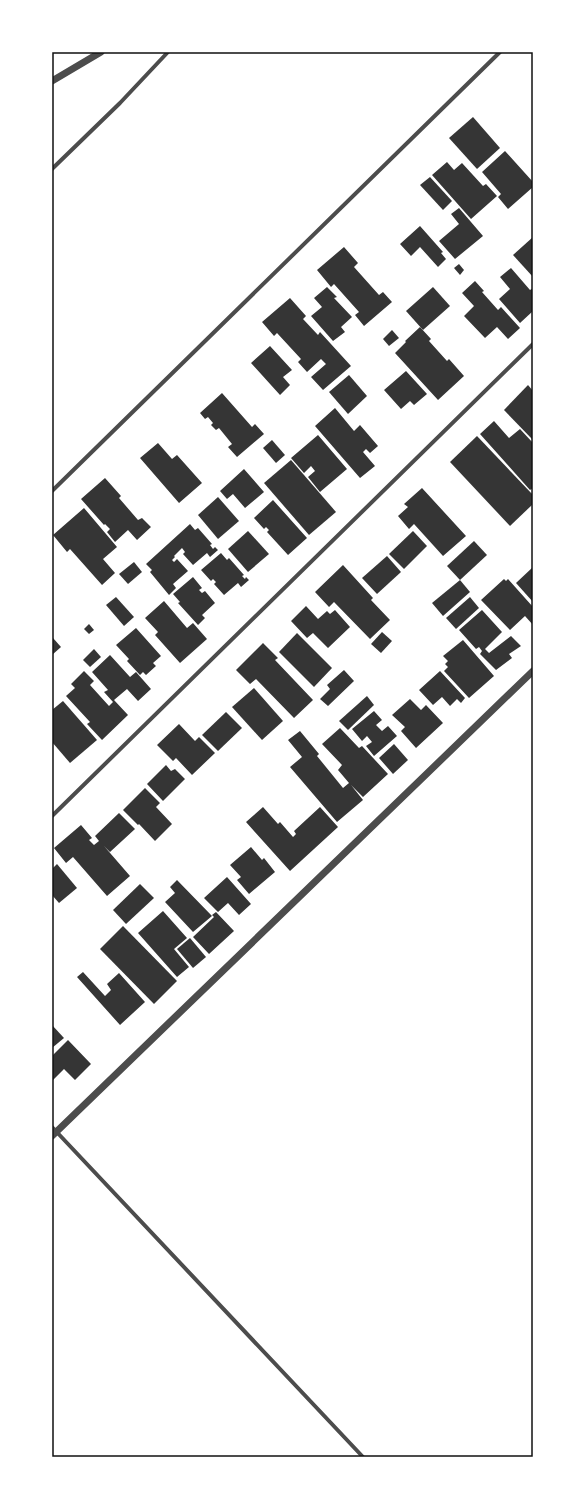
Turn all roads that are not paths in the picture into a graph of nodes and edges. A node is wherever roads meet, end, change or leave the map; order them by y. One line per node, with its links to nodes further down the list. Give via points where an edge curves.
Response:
1 (101, 52): 4 (street)
2 (168, 52): 5 (street)
3 (500, 52): 7 (street)
4 (52, 80)
5 (52, 169)
6 (533, 344): 9 (street)
7 (52, 491)
8 (533, 671): 10 (street)
9 (52, 816)
10 (54, 1132): 11 (street)
11 (363, 1457)

